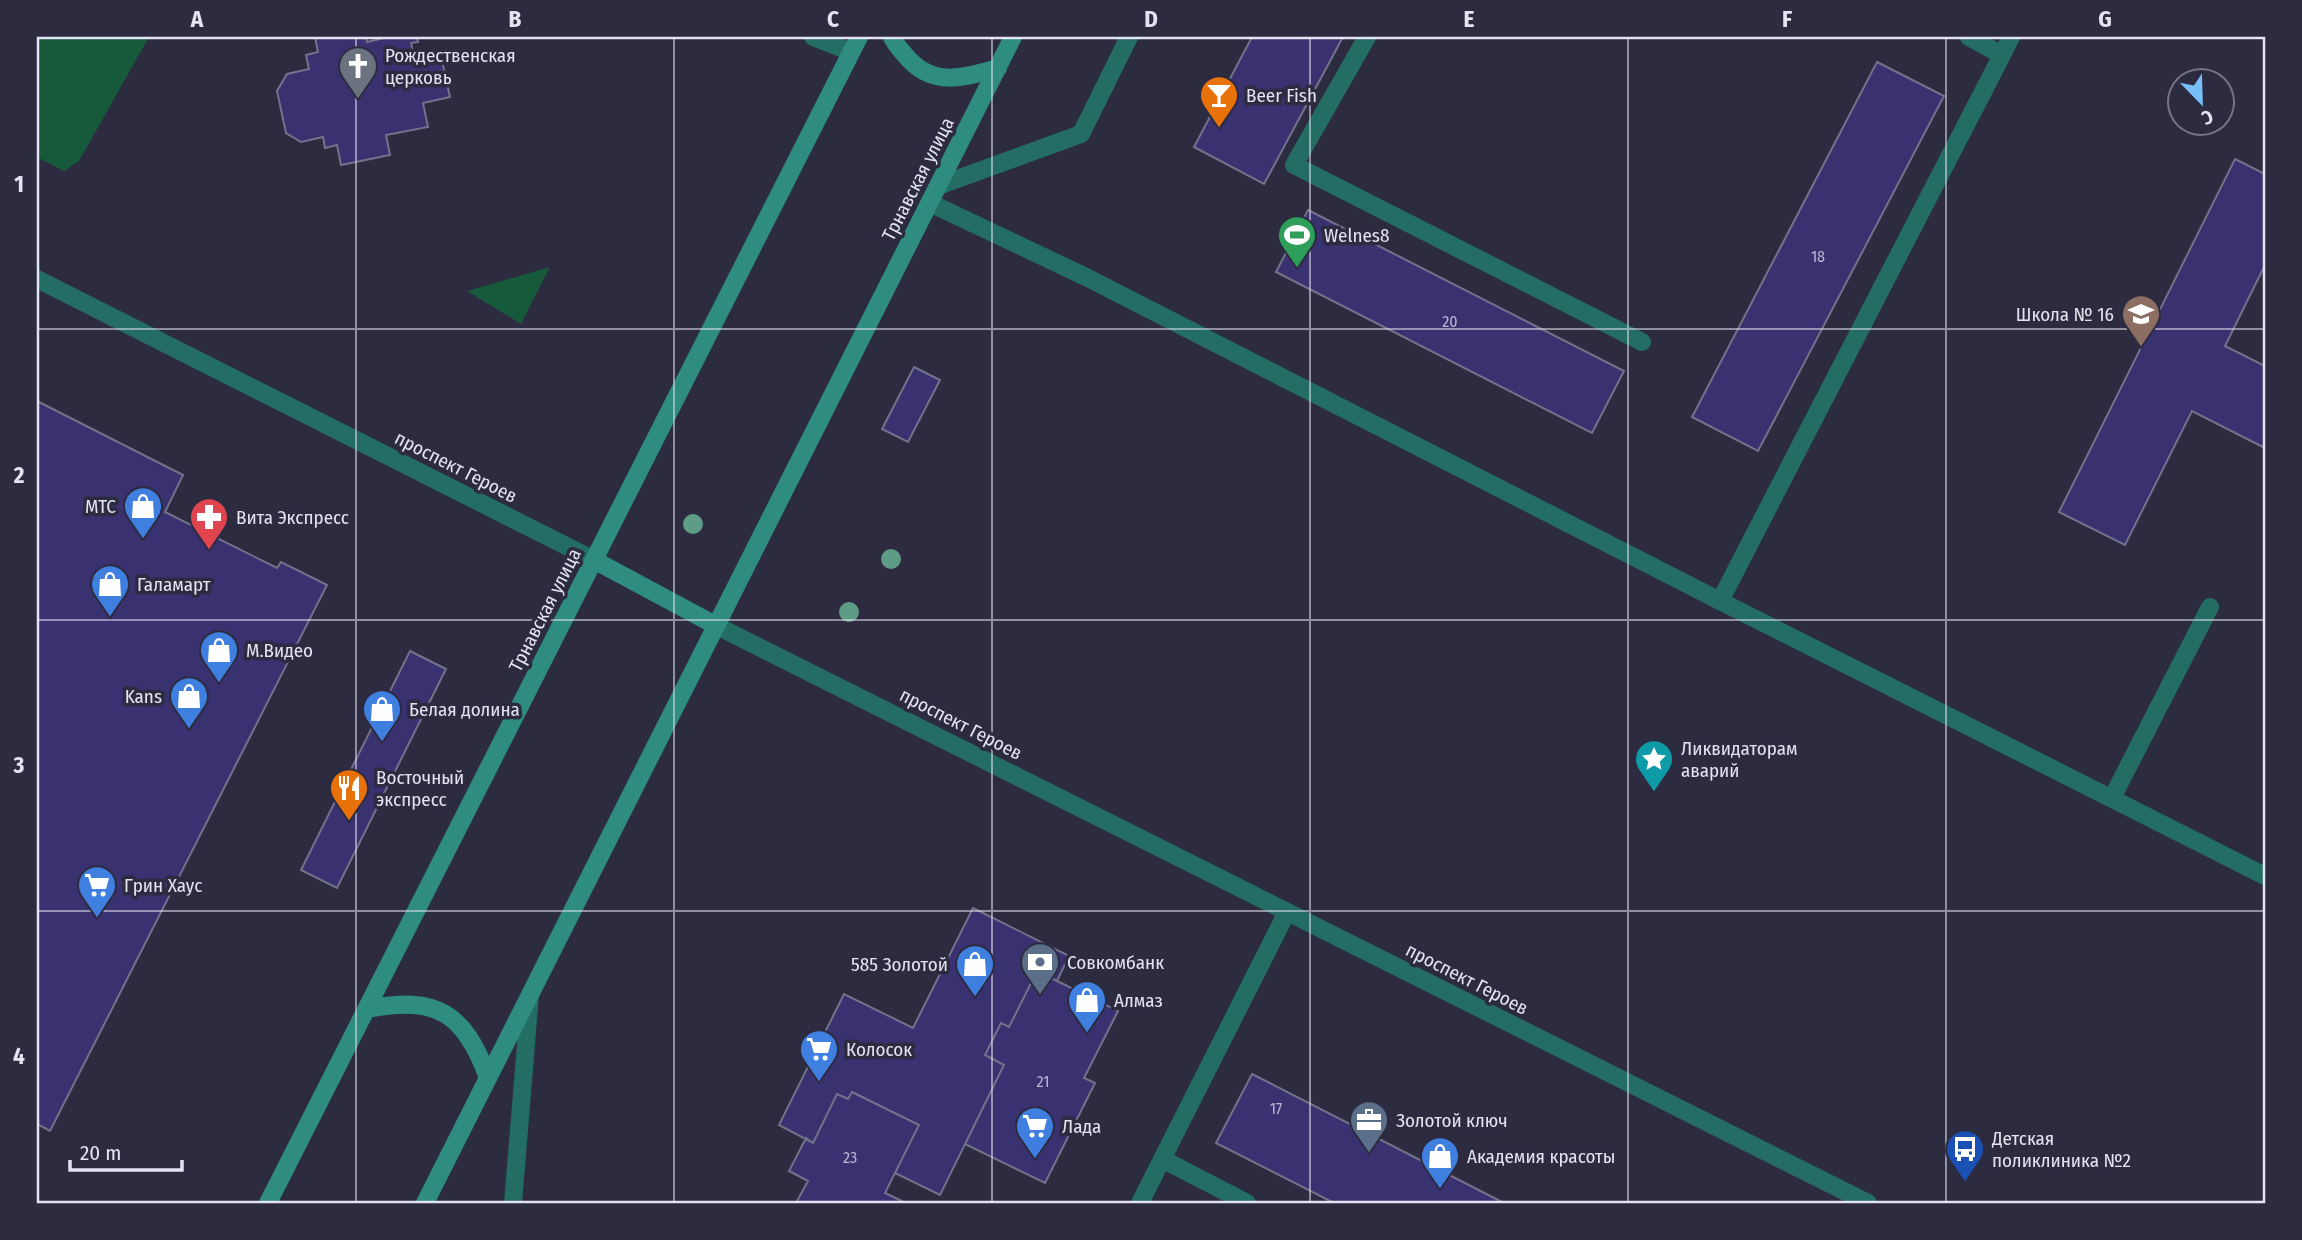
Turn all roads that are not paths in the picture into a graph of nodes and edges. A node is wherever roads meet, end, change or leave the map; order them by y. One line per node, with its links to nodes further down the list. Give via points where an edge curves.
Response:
1 (813, 37): 8 (street)
2 (892, 37): 10 (main road, via 915,68 937,77 961,79)
3 (1013, 37): 10 (main road, Трнавская улица)
4 (1129, 37): 11 (street, via 1081,134)
5 (1367, 37): 13 (street, via 1294,165)
6 (1969, 37): 9 (street)
7 (2011, 37): 9 (street)
8 (855, 44): 14 (main road, Трнавская улица)
9 (2002, 55): 15 (street)
10 (998, 68): 11 (main road, Трнавская улица)
11 (934, 195): 15 (street); 17 (main road, Трнавская улица)
12 (37, 279): 14 (street, проспект Героев)
13 (1642, 342)
14 (594, 560): 17 (main road, проспект Героев); 22 (main road, Трнавская улица)
15 (1720, 601): 18 (street)
16 (2210, 607): 18 (street)
17 (715, 625): 20 (street, проспект Героев); 21 (main road, Трнавская улица)
18 (2112, 798): 19 (street)
19 (2265, 876)
20 (1287, 912): 24 (street); 30 (street, проспект Героев)
21 (530, 995): 23 (main road, Трнавская улица); 27 (street)
22 (368, 1009): 23 (main road, via 397,1003 421,1004 444,1012 478,1049); 25 (main road, Трнавская улица)
23 (488, 1078): 26 (main road, Трнавская улица)
24 (1164, 1160): 28 (street); 29 (street)
25 (268, 1203)
26 (425, 1203)
27 (513, 1203)
28 (1140, 1203)
29 (1247, 1203)
30 (1868, 1203)

